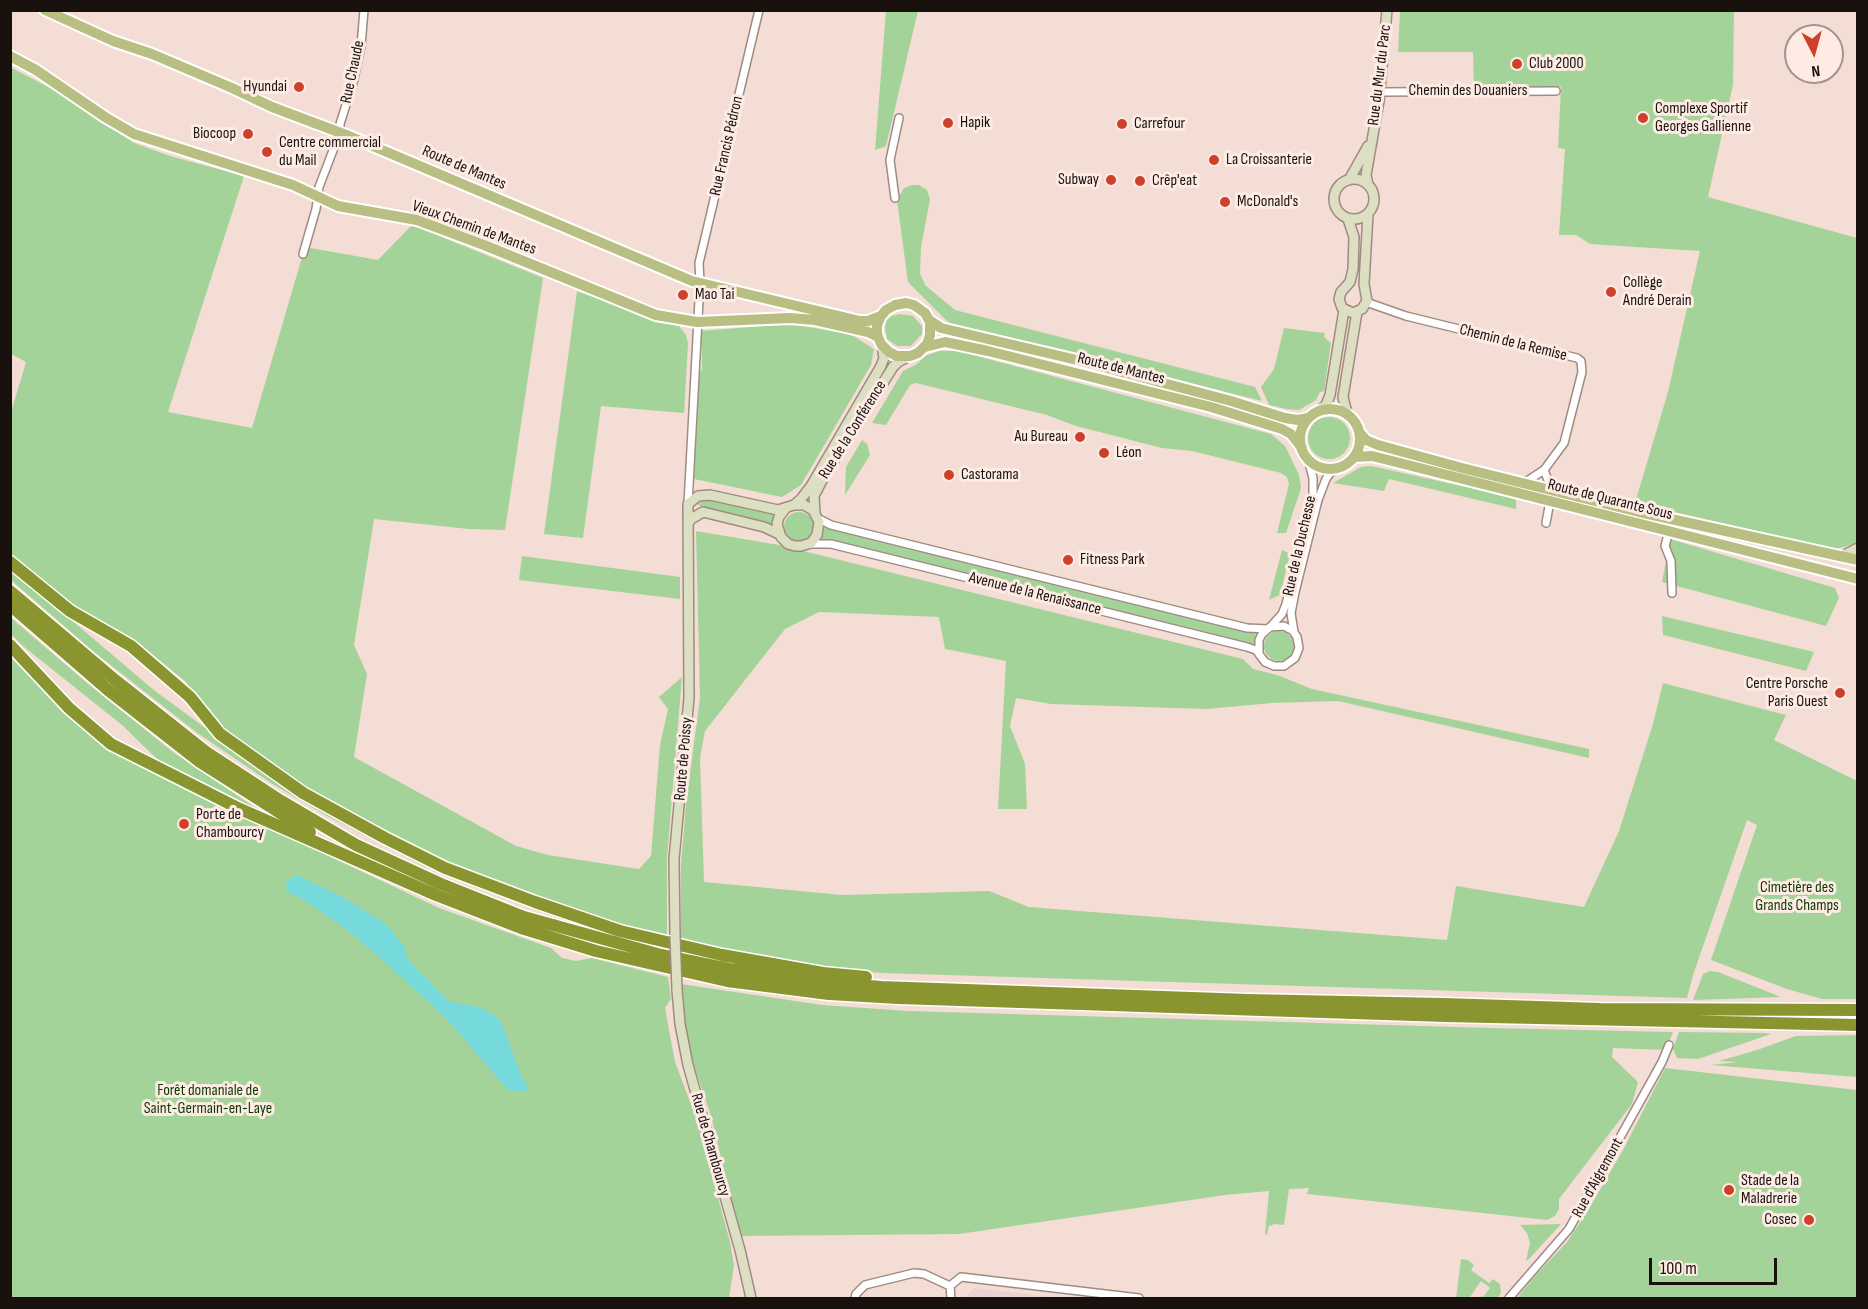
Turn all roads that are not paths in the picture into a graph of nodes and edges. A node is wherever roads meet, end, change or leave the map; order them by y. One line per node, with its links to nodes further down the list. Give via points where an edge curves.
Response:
1 (45, 10): 9 (main road, Route de Mantes)
2 (363, 10): 9 (street, Rue Chaude, via 361,46)
3 (759, 10): 18 (street, Rue Francis Pédron, via 699,263)
4 (1387, 10): 7 (street, Rue du Mur du Parc)
5 (10, 57): 13 (main road, Vieux Chemin de Mantes, via 36,69 134,134)
6 (1556, 91): 7 (street, Chemin des Douaniers)
7 (1380, 92): 10 (street, Rue du Mur du Parc)
8 (899, 118): 14 (street, via 890,160)
9 (340, 132): 13 (street, Rue Chaude, via 319,187); 18 (main road, Route de Mantes)
10 (1372, 139): 11 (street, Rue du Mur du Parc); 12 (street, Rue du Mur du Parc)
11 (1349, 180): 12 (street); 16 (street, via 1338,186 1333,198 1336,210)
12 (1368, 184): 15 (street, via 1374,199)
13 (319, 197): 17 (street, Rue Chaude); 24 (main road, Vieux Chemin de Mantes, via 338,206 417,220 656,315)
14 (895, 198)
15 (1368, 214): 16 (street); 19 (street)
16 (1348, 219): 20 (street, via 1354,237 1353,269 1350,282 1339,297)
17 (303, 254)
18 (700, 282): 22 (main road, Route de Mantes, via 856,320); 24 (street, Route de Poissy)
19 (1366, 302): 21 (street); 36 (street, Chemin de la Remise, via 1581,361 1582,372 1564,443)
20 (1344, 309): 21 (street); 28 (street, via 1330,395)
21 (1357, 312): 29 (street, via 1343,397)
22 (881, 316): 23 (main road, via 891,307 906,303 919,308); 25 (main road, via 877,327)
23 (929, 320): 26 (main road, via 930,335); 30 (main road, Route de Mantes, via 941,328 1099,366 1285,418)
24 (697, 322): 25 (main road, Vieux Chemin de Mantes, via 815,320 868,332); 39 (street, Route de Poissy)
25 (880, 341): 27 (main road, via 895,355); 40 (street, Rue de la Conférence, via 884,358 881,366 811,486)
26 (925, 346): 27 (main road); 32 (main road, Route de Mantes, via 945,342 988,351 1211,407 1287,431)
27 (909, 356): 41 (street, Rue de la Conférence, via 890,372 822,479 814,496)
28 (1320, 410): 29 (main road); 30 (main road)
29 (1347, 413): 31 (main road)
30 (1308, 418): 32 (main road, via 1300,434)
31 (1360, 433): 33 (main road, via 1360,446); 37 (main road, via 1370,442 1387,448)
32 (1302, 448): 34 (main road)
33 (1354, 458): 35 (main road); 38 (main road, Route de Quarante Sous, via 1378,458)
34 (1308, 459): 35 (main road, via 1322,468); 57 (street, Rue de la Duchesse, via 1314,486 1306,523 1283,611)
35 (1338, 468): 58 (street, Rue de la Duchesse, via 1326,479 1315,510 1292,608)
36 (1544, 470): 37 (street, Chemin de la Remise); 38 (street)
37 (1524, 483): 38 (main road)
38 (1551, 495): 42 (main road, Route de Quarante Sous); 43 (street); 45 (main road, Route de Quarante Sous)
39 (688, 504): 40 (street, via 698,496 710,495 769,509); 44 (street, Route de Poissy)
40 (789, 507): 41 (street, via 807,506); 46 (street, via 778,521)
41 (817, 516): 47 (street, via 818,535); 57 (street, Avenue de la Renaissance, via 831,525 1246,628)
42 (1686, 522): 49 (main road, Route de Quarante Sous); 52 (main road, Route de Quarante Sous)
43 (1546, 523)
44 (687, 526): 46 (street, via 703,512); 63 (street, Route de Poissy, bridge, via 689,698 674,859)
45 (1669, 531): 53 (main road, Route de Quarante Sous); 55 (street, via 1665,546 1671,561)
46 (779, 534): 47 (street, via 791,545)
47 (808, 544): 60 (street, Avenue de la Renaissance, via 831,544 1247,647)
48 (1857, 548): 49 (street)
49 (1842, 556): 50 (main road, Route de Quarante Sous)
50 (1857, 560)
51 (10, 562): 62 (highway, via 70,611 131,646 190,697 220,734 303,793 445,868 620,932 823,973 892,980)
52 (1857, 566)
53 (1857, 581)
54 (10, 591): 62 (highway, via 206,752 356,845 441,884 524,917 661,955 817,981)
55 (1672, 593)
56 (10, 605): 61 (highway, via 108,690 200,762)
57 (1268, 628): 58 (street, via 1284,626); 60 (street, via 1258,640)
58 (1295, 634): 60 (street, via 1298,651 1288,664 1271,665)
59 (10, 645): 61 (highway, via 69,708 111,744)
60 (1259, 654)
61 (355, 859): 65 (highway, via 521,928 596,951 727,981 829,994 1248,1010)
62 (914, 988): 64 (highway, via 1600,1010)
63 (677, 990): 68 (street, Rue de Chambourcy, via 688,1065)
64 (1857, 1009)
65 (1857, 1024)
66 (1669, 1045): 72 (street, Rue d'Aigremont, via 1569,1229)
67 (950, 1286): 69 (street, via 914,1273 866,1285); 70 (street); 71 (street, via 960,1277)
68 (751, 1299)
69 (855, 1299)
70 (951, 1299)
71 (1139, 1299)
72 (1509, 1299)

